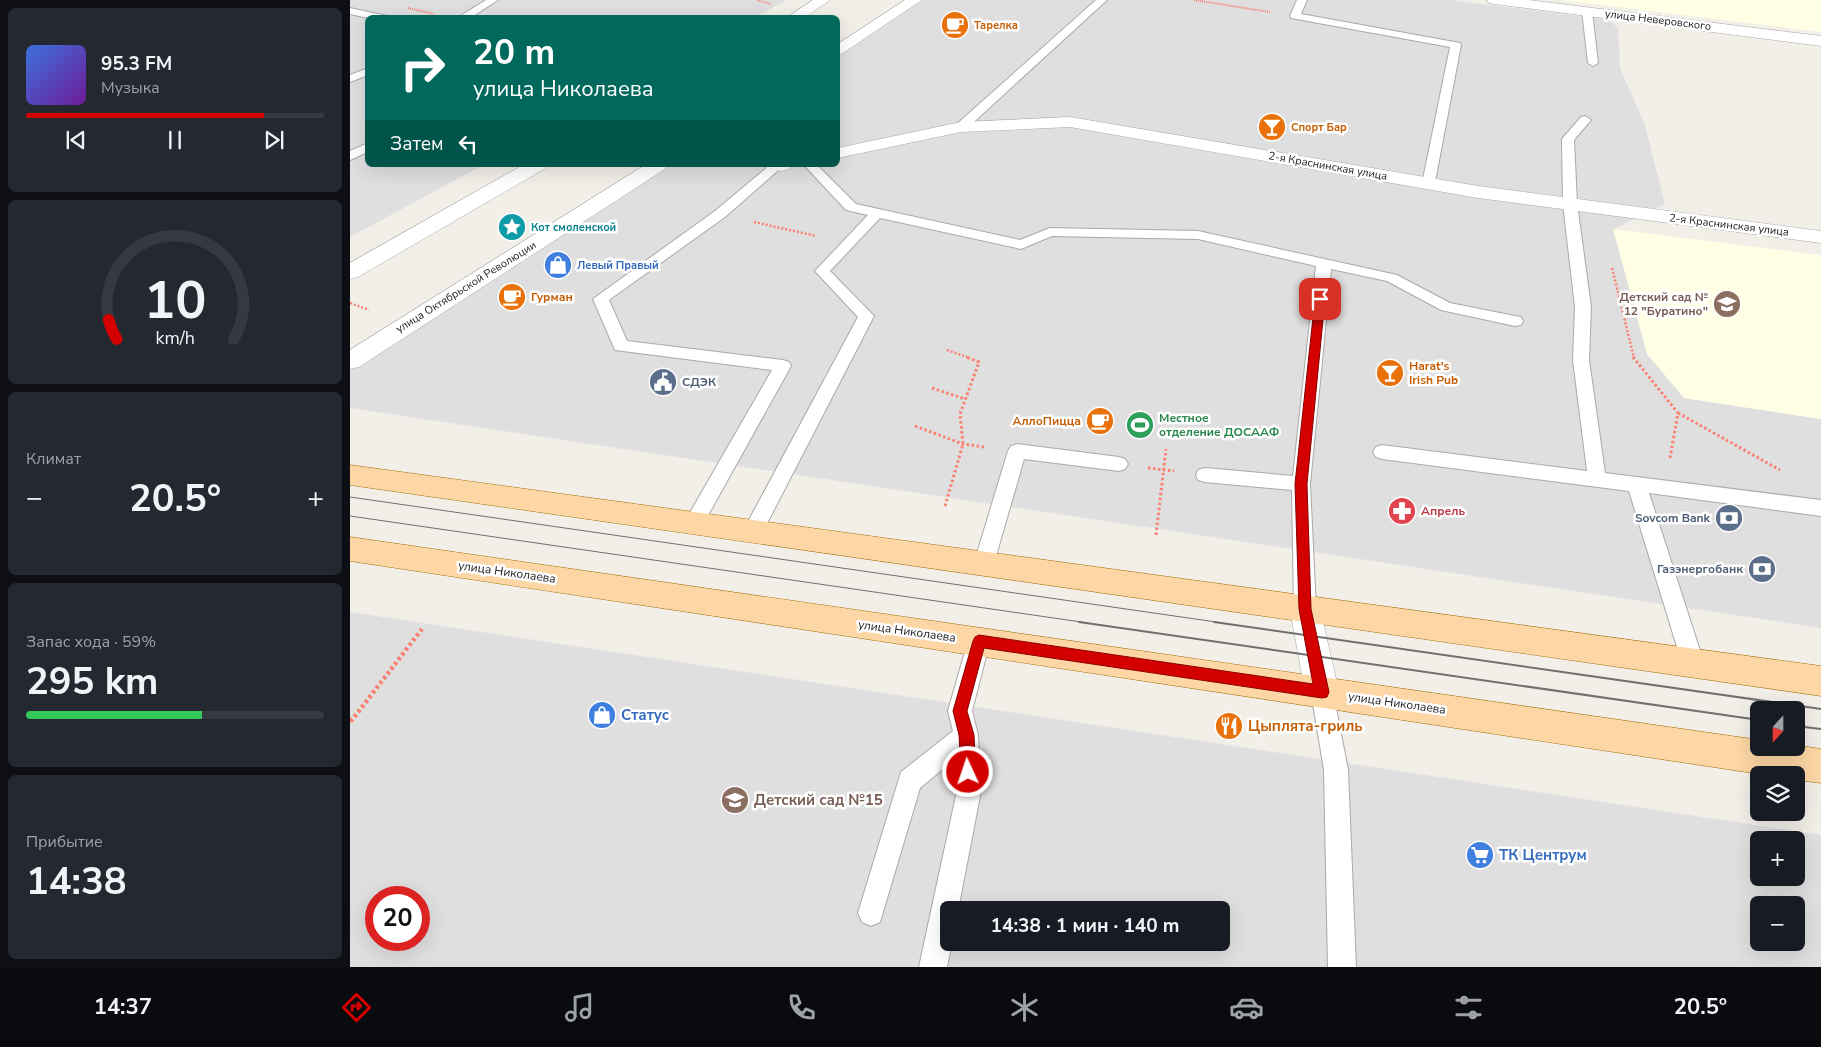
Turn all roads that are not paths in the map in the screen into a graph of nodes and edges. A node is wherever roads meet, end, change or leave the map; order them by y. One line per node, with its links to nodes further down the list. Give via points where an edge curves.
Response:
1 (493, 0): 10 (lane)
2 (823, 0): 11 (street)
3 (915, 0): 13 (street)
4 (1102, 0): 18 (lane)
5 (1302, 0): 26 (lane, via 1295,16 1456,45)
6 (1494, 0): 8 (street, улица Неверовского)
7 (350, 11): 9 (lane)
8 (1587, 12): 12 (street, улица Неверовского); 14 (lane)
9 (369, 15)
10 (467, 15)
11 (798, 15)
12 (1821, 41)
13 (840, 49)
14 (1593, 63)
15 (365, 72): 16 (lane)
16 (350, 78)
17 (1585, 120): 27 (lane, via 1568,139)
18 (961, 126): 20 (street, 2-я Краснинская улица); 26 (street, 2-я Краснинская улица, via 1070,122)
19 (365, 148): 21 (lane)
20 (840, 154)
21 (350, 156)
22 (533, 167): 31 (street)
23 (655, 167): 33 (street, улица Октябрьской Революции)
24 (776, 167): 42 (lane, via 720,214 601,299 621,346 783,366)
25 (812, 167): 28 (lane, via 851,208)
26 (1430, 184): 27 (street, 2-я Краснинская улица)
27 (1570, 204): 29 (street, 2-я Краснинская улица); 38 (lane, via 1583,307 1581,360)
28 (877, 213): 30 (lane, via 1022,245 1050,232 1198,235); 43 (lane, via 822,271 866,316)
29 (1821, 237)
30 (1324, 262): 32 (lane, via 1392,278 1446,307); 39 (lane)
31 (350, 272)
32 (1515, 321)
33 (350, 361)
34 (1382, 452): 38 (lane)
35 (1118, 464): 45 (lane, via 1017,451)
36 (350, 475): 42 (main road)
37 (1205, 475): 39 (lane)
38 (1597, 480): 40 (lane)
39 (1301, 484): 46 (lane)
40 (1637, 485): 41 (lane); 48 (lane)
41 (1821, 508)
42 (694, 523): 43 (main road)
43 (753, 531): 45 (main road)
44 (350, 549): 47 (main road, улица Николаева)
45 (984, 564): 46 (main road)
46 (1305, 609): 48 (main road); 50 (street)
47 (979, 641): 50 (main road, улица Николаева); 51 (lane, via 960,711)
48 (1693, 663): 49 (main road)
49 (1821, 681)
50 (1322, 692): 52 (main road, улица Николаева); 55 (lane, via 1336,770)
51 (966, 735): 53 (lane, via 910,781); 54 (lane, via 969,791)
52 (1821, 766)
53 (871, 913)
54 (933, 967)
55 (1342, 967)

